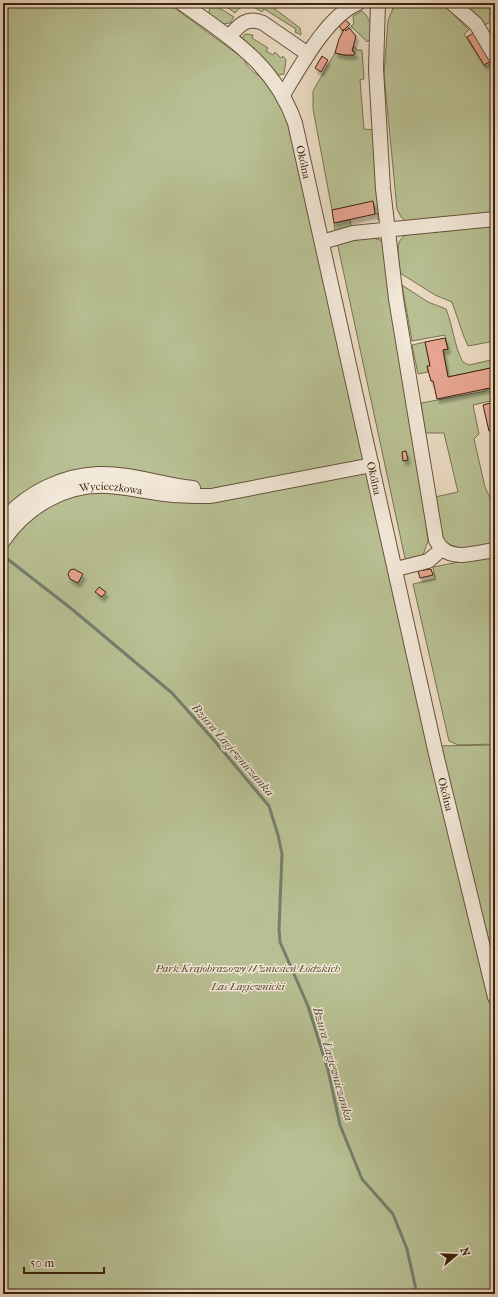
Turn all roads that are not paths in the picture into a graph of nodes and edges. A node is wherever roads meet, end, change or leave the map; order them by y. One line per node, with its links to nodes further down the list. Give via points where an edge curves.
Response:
1 (182, 3): 5 (street, Okólna)
2 (358, 3): 6 (street, via 346,10 317,39)
3 (378, 3): 10 (street, via 376,70)
4 (452, 3): 7 (street, via 476,24)
5 (229, 37): 6 (street, via 244,22 258,21); 8 (street, Okólna, via 271,76)
6 (308, 54): 8 (street)
7 (495, 56)
8 (283, 95): 11 (street, Okólna, via 297,132)
9 (495, 219): 10 (street)
10 (388, 230): 11 (street, via 352,233); 16 (street, via 396,299 436,540)
11 (322, 242): 12 (street, Okólna)
12 (372, 465): 13 (street, Wycieczkowa); 18 (street, Okólna)
13 (237, 490): 14 (street, Wycieczkowa, via 191,488 100,474 81,476 43,489 26,499); 15 (street, Wycieczkowa, via 211,496 188,497 106,486 80,489 51,498 36,507 22,518)
14 (3, 521)
15 (3, 542)
16 (442, 549): 17 (street, via 452,554 464,555); 18 (street, via 428,561)
17 (495, 550)
18 (396, 569): 19 (street, Okólna, via 436,754)
19 (495, 997)

